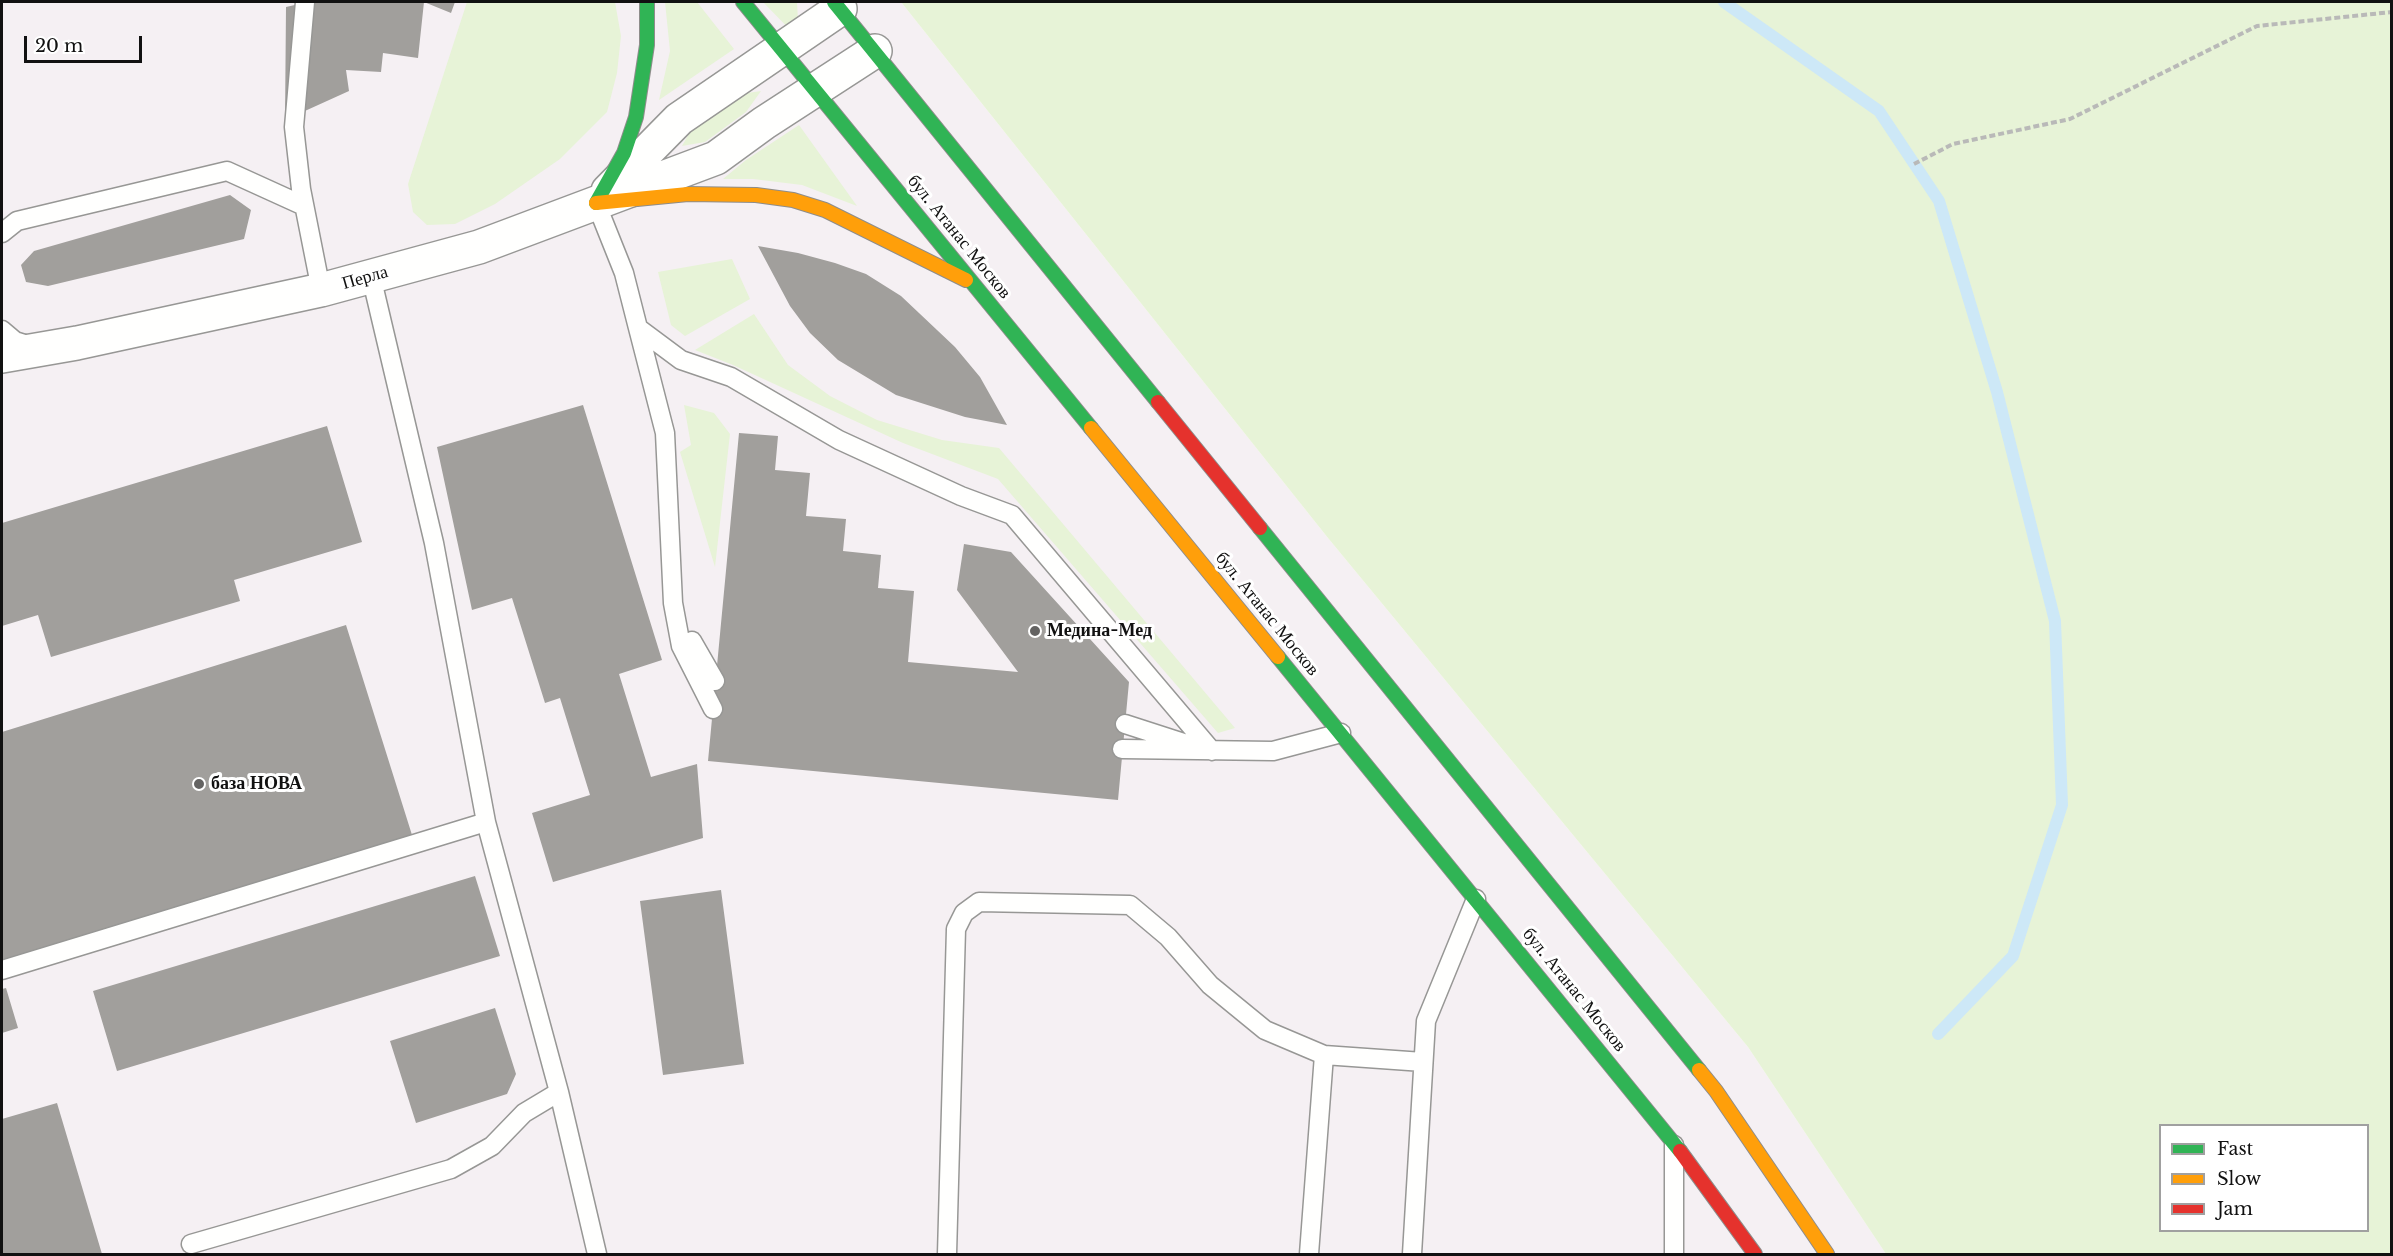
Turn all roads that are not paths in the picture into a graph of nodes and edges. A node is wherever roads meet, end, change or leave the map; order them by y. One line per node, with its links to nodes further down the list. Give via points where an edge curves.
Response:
1 (305, 2): 9 (lane, via 294,127)
2 (647, 2): 8 (main road, via 647,45 636,117 624,153)
3 (743, 2): 5 (main road, бул. Атанас Москов)
4 (837, 5): 5 (street); 6 (main road)
5 (783, 50): 7 (main road, бул. Атанас Москов); 8 (street, via 679,119)
6 (875, 51): 7 (street, Перла); 39 (main road, via 1716,1091)
7 (815, 89): 8 (street, Перла, via 716,158); 12 (main road, бул. Атанас Москов)
8 (596, 203): 11 (street, Перла, via 479,247); 12 (main road, via 688,194 793,200 825,210); 14 (lane, via 624,273)
9 (304, 206): 10 (lane, via 227,171 17,221); 13 (lane)
10 (2, 233)
11 (371, 276): 13 (street, Перла); 25 (lane, via 434,543)
12 (975, 285): 22 (main road, бул. Атанас Москов)
13 (321, 290): 16 (street, Перла)
14 (638, 328): 18 (lane, via 665,433); 24 (lane, via 681,360 731,377 839,440 1012,515)
15 (2, 330): 16 (lane, via 15,340)
16 (44, 349): 17 (street, Перла)
17 (2, 356)
18 (670, 551): 19 (lane, via 693,646); 20 (lane, via 673,603 681,646)
19 (716, 681)
20 (713, 709)
21 (1125, 724): 24 (lane)
22 (1341, 733): 24 (lane, via 1274,751); 26 (main road, бул. Атанас Москов)
23 (1122, 749): 24 (lane)
24 (1212, 752)
25 (486, 822): 27 (lane); 30 (lane)
26 (1476, 899): 29 (lane, via 1426,1021); 31 (main road, бул. Атанас Москов)
27 (2, 970)
28 (1324, 1055): 29 (lane); 34 (lane, via 1265,1030 1210,985 1168,937 1130,905 988,901 970,906 956,929); 35 (lane)
29 (1423, 1062): 36 (lane)
30 (559, 1092): 32 (lane, via 524,1113 492,1146 451,1169); 33 (lane)
31 (1674, 1143): 37 (lane); 38 (main road, бул. Атанас Москов)
32 (191, 1244)
33 (597, 1254)
34 (947, 1254)
35 (1309, 1254)
36 (1412, 1254)
37 (1674, 1254)
38 (1755, 1254)
39 (1827, 1254)

